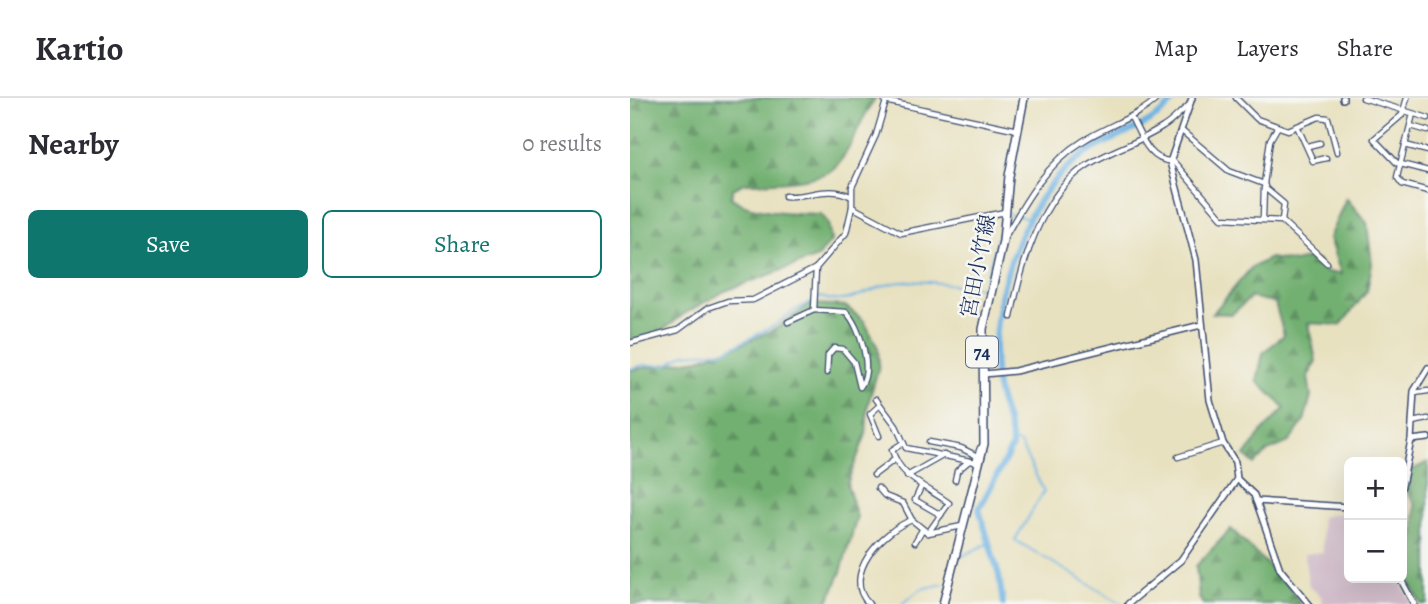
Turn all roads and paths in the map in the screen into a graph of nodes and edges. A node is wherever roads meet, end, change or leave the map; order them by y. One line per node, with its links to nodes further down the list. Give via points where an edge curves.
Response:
1 (1024, 98): 16 (main road, 宮田小竹線 / 74)
2 (1158, 98): 11 (street)
3 (1192, 98): 8 (street)
4 (1237, 98): 14 (street, via 1257,119)
5 (1363, 98): 9 (street)
6 (1407, 98): 9 (street)
7 (886, 99): 16 (street); 32 (street)
8 (1188, 106): 17 (street); 19 (street)
9 (1404, 111): 10 (street); 27 (street, via 1374,139)
10 (1413, 114): 12 (street); 13 (street)
11 (1132, 117): 19 (street); 37 (street, via 1066,153 1036,186)
12 (1428, 118)
13 (1410, 126): 18 (street); 21 (street)
14 (1278, 127): 15 (street); 29 (street, via 1270,140)
15 (1298, 128): 22 (street); 24 (street, via 1319,117 1328,118)
16 (1018, 130): 34 (main road, 宮田小竹線 / 74)
17 (1182, 131): 26 (street); 29 (street, via 1229,171)
18 (1428, 131)
19 (1142, 139): 26 (street, via 1152,152); 41 (street, via 1084,167 1060,191 1031,249)
20 (1320, 143): 22 (street)
21 (1405, 145): 23 (street); 27 (street)
22 (1308, 146): 25 (street, via 1313,161)
23 (1428, 151)
24 (1337, 152)
25 (1326, 158)
26 (1170, 162): 35 (street, via 1222,218); 43 (street, via 1196,260)
27 (1400, 164): 28 (street); 30 (street, via 1397,177 1402,184)
28 (1428, 171)
29 (1264, 185): 35 (street); 36 (street, via 1284,204)
30 (1428, 191)
31 (785, 196): 32 (street, via 833,191)
32 (850, 196): 33 (street)
33 (852, 208): 34 (street, via 901,233); 39 (street, via 844,239)
34 (1006, 212): 37 (main road, 宮田小竹線 / 74)
35 (1263, 218): 36 (street)
36 (1282, 220): 38 (street)
37 (1003, 241): 47 (main road, 宮田小竹線 / 74, via 985,317)
38 (1327, 263)
39 (816, 268): 40 (street); 44 (street, via 753,300 728,301 708,308 678,330)
40 (814, 310): 42 (street); 46 (street, via 846,312 857,323 862,345 862,386 857,386 850,356 839,348 828,355)
41 (1011, 317)
42 (788, 322)
43 (1201, 326): 47 (street); 57 (street, via 1210,400)
44 (630, 343)
45 (1428, 368): 49 (street)
46 (827, 373)
47 (987, 374): 58 (main road, 宮田小竹線 / 74)
48 (1428, 391): 49 (street)
49 (1414, 393): 51 (street)
50 (1428, 419): 51 (street)
51 (1411, 422): 54 (street)
52 (879, 436): 56 (street, via 870,414 878,402)
53 (1428, 438): 54 (street)
54 (1411, 440): 63 (street)
55 (929, 442): 61 (street, via 972,452)
56 (903, 443): 59 (street, via 906,448); 62 (street, via 892,450)
57 (1223, 443): 60 (street); 66 (street, via 1235,462)
58 (984, 444): 61 (street); 70 (main road, 宮田小竹線 / 74)
59 (944, 455): 61 (street); 65 (street)
60 (1178, 457)
61 (974, 459): 67 (street, via 957,471); 70 (street)
62 (894, 460): 64 (street); 65 (street)
63 (1407, 460)
64 (874, 475)
65 (907, 476): 68 (street)
66 (1237, 479): 71 (street); 82 (street, via 1181,560)
67 (955, 480)
68 (921, 487): 73 (street, via 915,500); 73 (street, via 949,503)
69 (878, 488): 74 (street, via 903,503)
70 (972, 489): 75 (main road, 宮田小竹線 / 74)
71 (1256, 501): 72 (street); 83 (street, via 1275,560)
72 (1344, 507)
73 (941, 515): 77 (street)
74 (912, 520): 76 (street); 80 (street, via 888,534 871,553 858,587)
75 (962, 526): 77 (street); 81 (main road, 宮田小竹線 / 74)
76 (922, 530): 77 (street); 78 (street)
77 (928, 533)
78 (915, 542)
79 (1403, 583): 84 (street)
80 (869, 604)
81 (943, 604)
82 (1128, 604)
83 (1309, 604)
84 (1414, 604)

